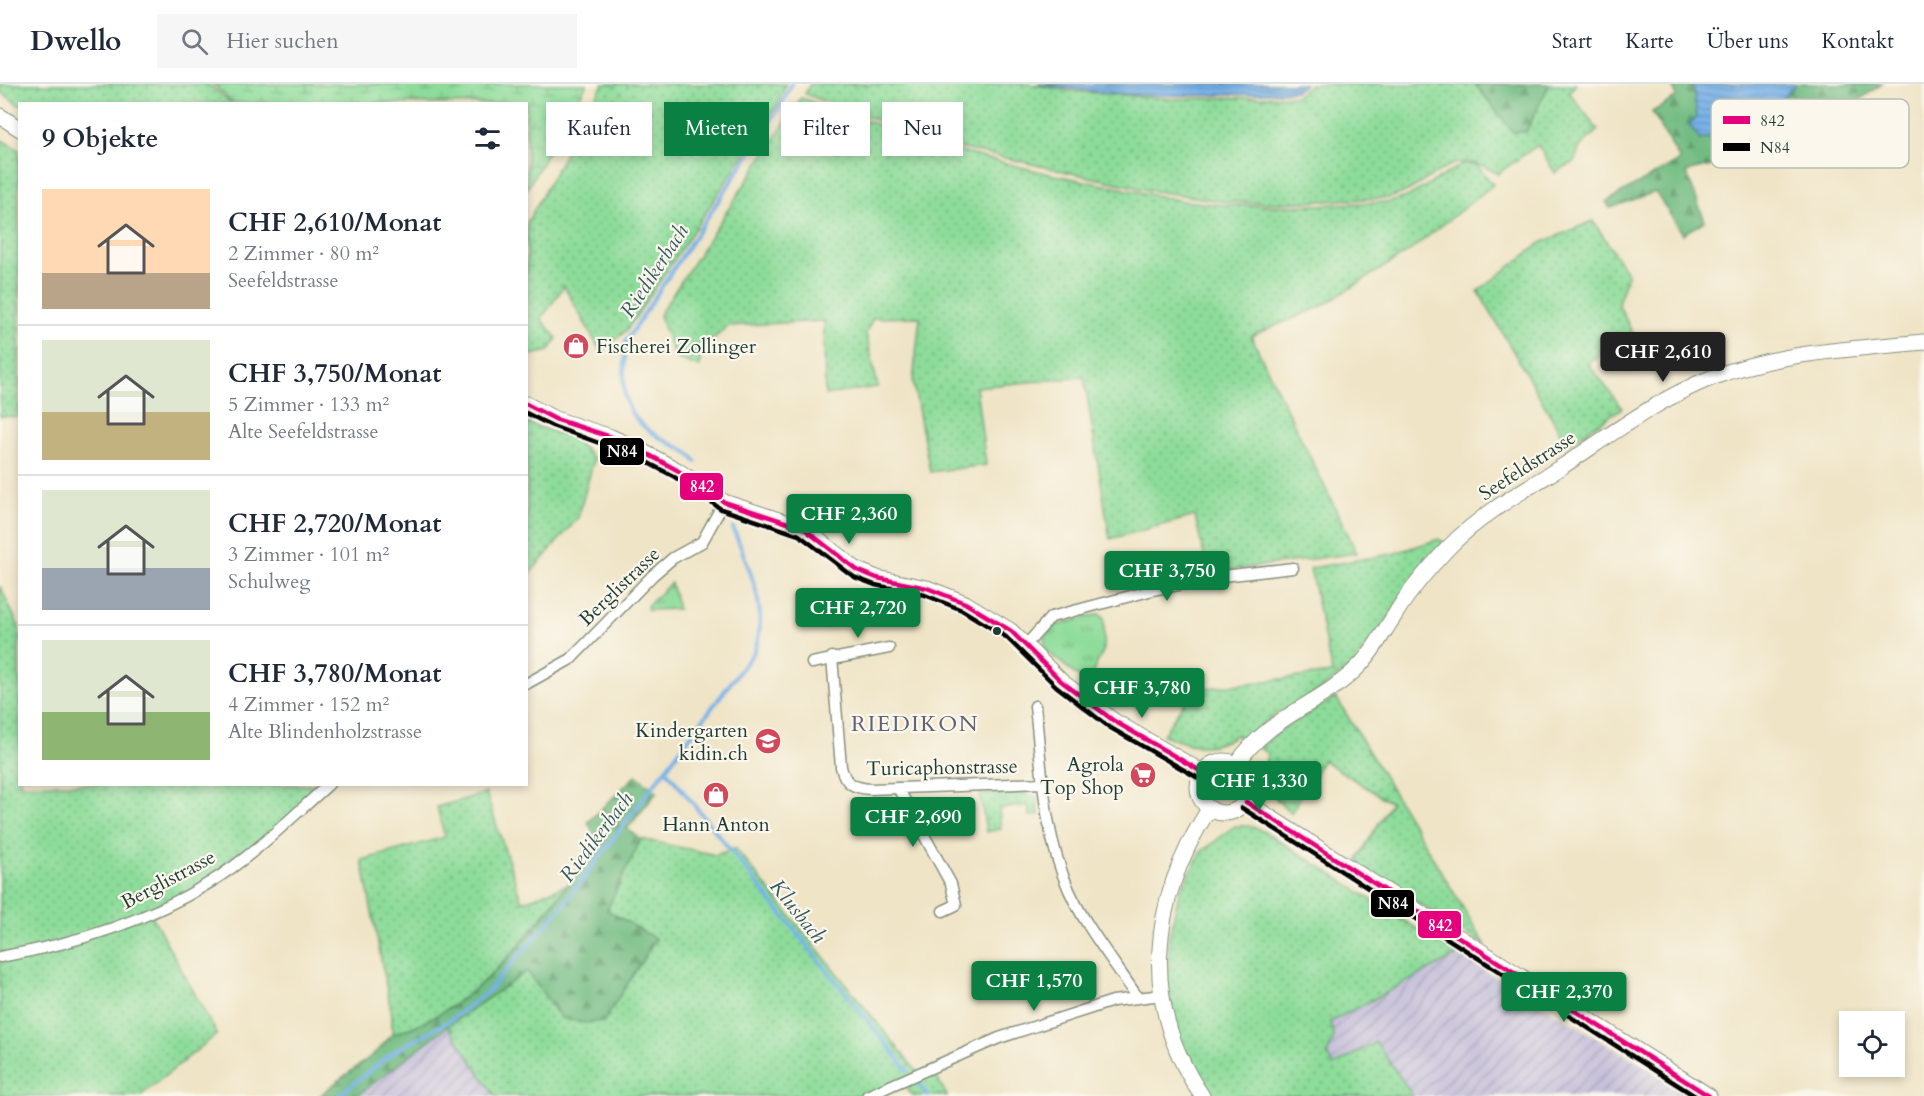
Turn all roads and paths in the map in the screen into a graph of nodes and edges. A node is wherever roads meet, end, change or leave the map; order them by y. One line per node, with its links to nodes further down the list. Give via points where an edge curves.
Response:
1 (0, 116): 2 (main road)
2 (18, 128)
3 (1924, 342): 13 (main road, Seefeldstrasse, via 1770,360 1708,379 1643,414 1500,506 1451,545 1408,596 1361,664 1340,685 1266,730)
4 (528, 405): 5 (main road, via 555,419 621,441 677,470)
5 (724, 502): 7 (main road, via 803,528 866,574 957,599 996,621); 11 (street, Berglistrasse, via 702,542 653,575 571,659)
6 (1293, 568): 7 (street, via 1157,589 1051,617)
7 (1026, 645): 14 (main road, via 1061,681 1114,722)
8 (889, 648): 9 (street)
9 (832, 657): 10 (street); 17 (street, Turicaphonstrasse, via 845,779 861,788)
10 (812, 663)
11 (528, 683)
12 (1035, 706): 15 (street)
13 (1237, 764): 14 (main road, via 1214,762); 18 (main road, via 1250,785)
14 (1202, 772): 19 (main road, via 1198,779 1199,796)
15 (1044, 783): 17 (street, Turicaphonstrasse); 23 (street, via 1052,839 1069,891)
16 (327, 786): 21 (street, Berglistrasse, via 258,846 200,887 151,912 77,940)
17 (898, 788): 20 (street, via 951,884 956,905)
18 (1246, 801): 19 (main road, via 1233,812 1216,813); 26 (main road)
19 (1209, 809): 22 (main road, via 1186,848 1170,888 1160,937)
20 (943, 911)
21 (0, 957)
22 (1162, 994): 23 (street); 25 (main road, via 1171,1036)
23 (1138, 998): 24 (street, via 1113,1001 999,1038)
24 (867, 1096)
25 (1202, 1096)
26 (1709, 1096)

